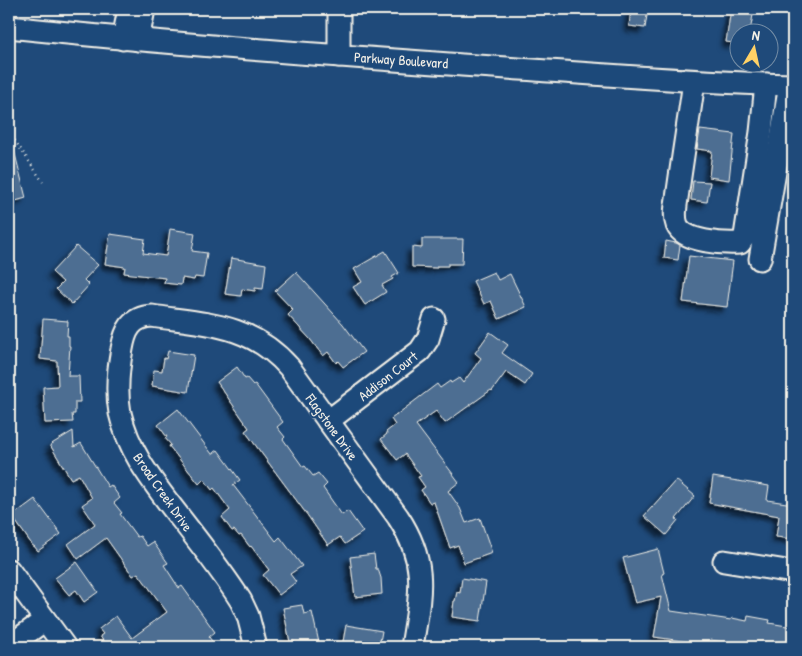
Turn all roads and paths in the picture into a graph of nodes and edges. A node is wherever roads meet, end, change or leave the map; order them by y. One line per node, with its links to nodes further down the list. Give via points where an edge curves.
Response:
1 (129, 9): 5 (street)
2 (144, 9): 5 (street)
3 (340, 9): 6 (street)
4 (9, 27): 5 (street, Parkway Boulevard)
5 (131, 40): 6 (street, Parkway Boulevard)
6 (339, 56): 7 (street, Parkway Boulevard)
7 (694, 81): 8 (street, Parkway Boulevard); 8 (street, via 677,224 683,233 695,239 729,243 740,243 745,236)
8 (766, 84): 9 (street, Parkway Boulevard)
9 (791, 85): 12 (street)
10 (9, 132): 11 (path)
11 (43, 182)
12 (760, 259)
13 (434, 319): 15 (street, Addison Court, via 428,339 420,351)
14 (131, 324): 15 (street, Flagstone Drive, via 139,318 152,316 230,328 257,339 279,356); 22 (street, Broad Creek Drive, via 124,335 118,377 120,411 129,443 146,472 240,601)
15 (328, 421): 23 (street, Flagstone Drive, via 398,517 412,543 420,572 420,587)
16 (724, 561): 18 (street)
17 (9, 570): 19 (street)
18 (793, 572)
19 (45, 620): 20 (street); 21 (street)
20 (9, 646)
21 (65, 647)
22 (256, 647)
23 (412, 647)

